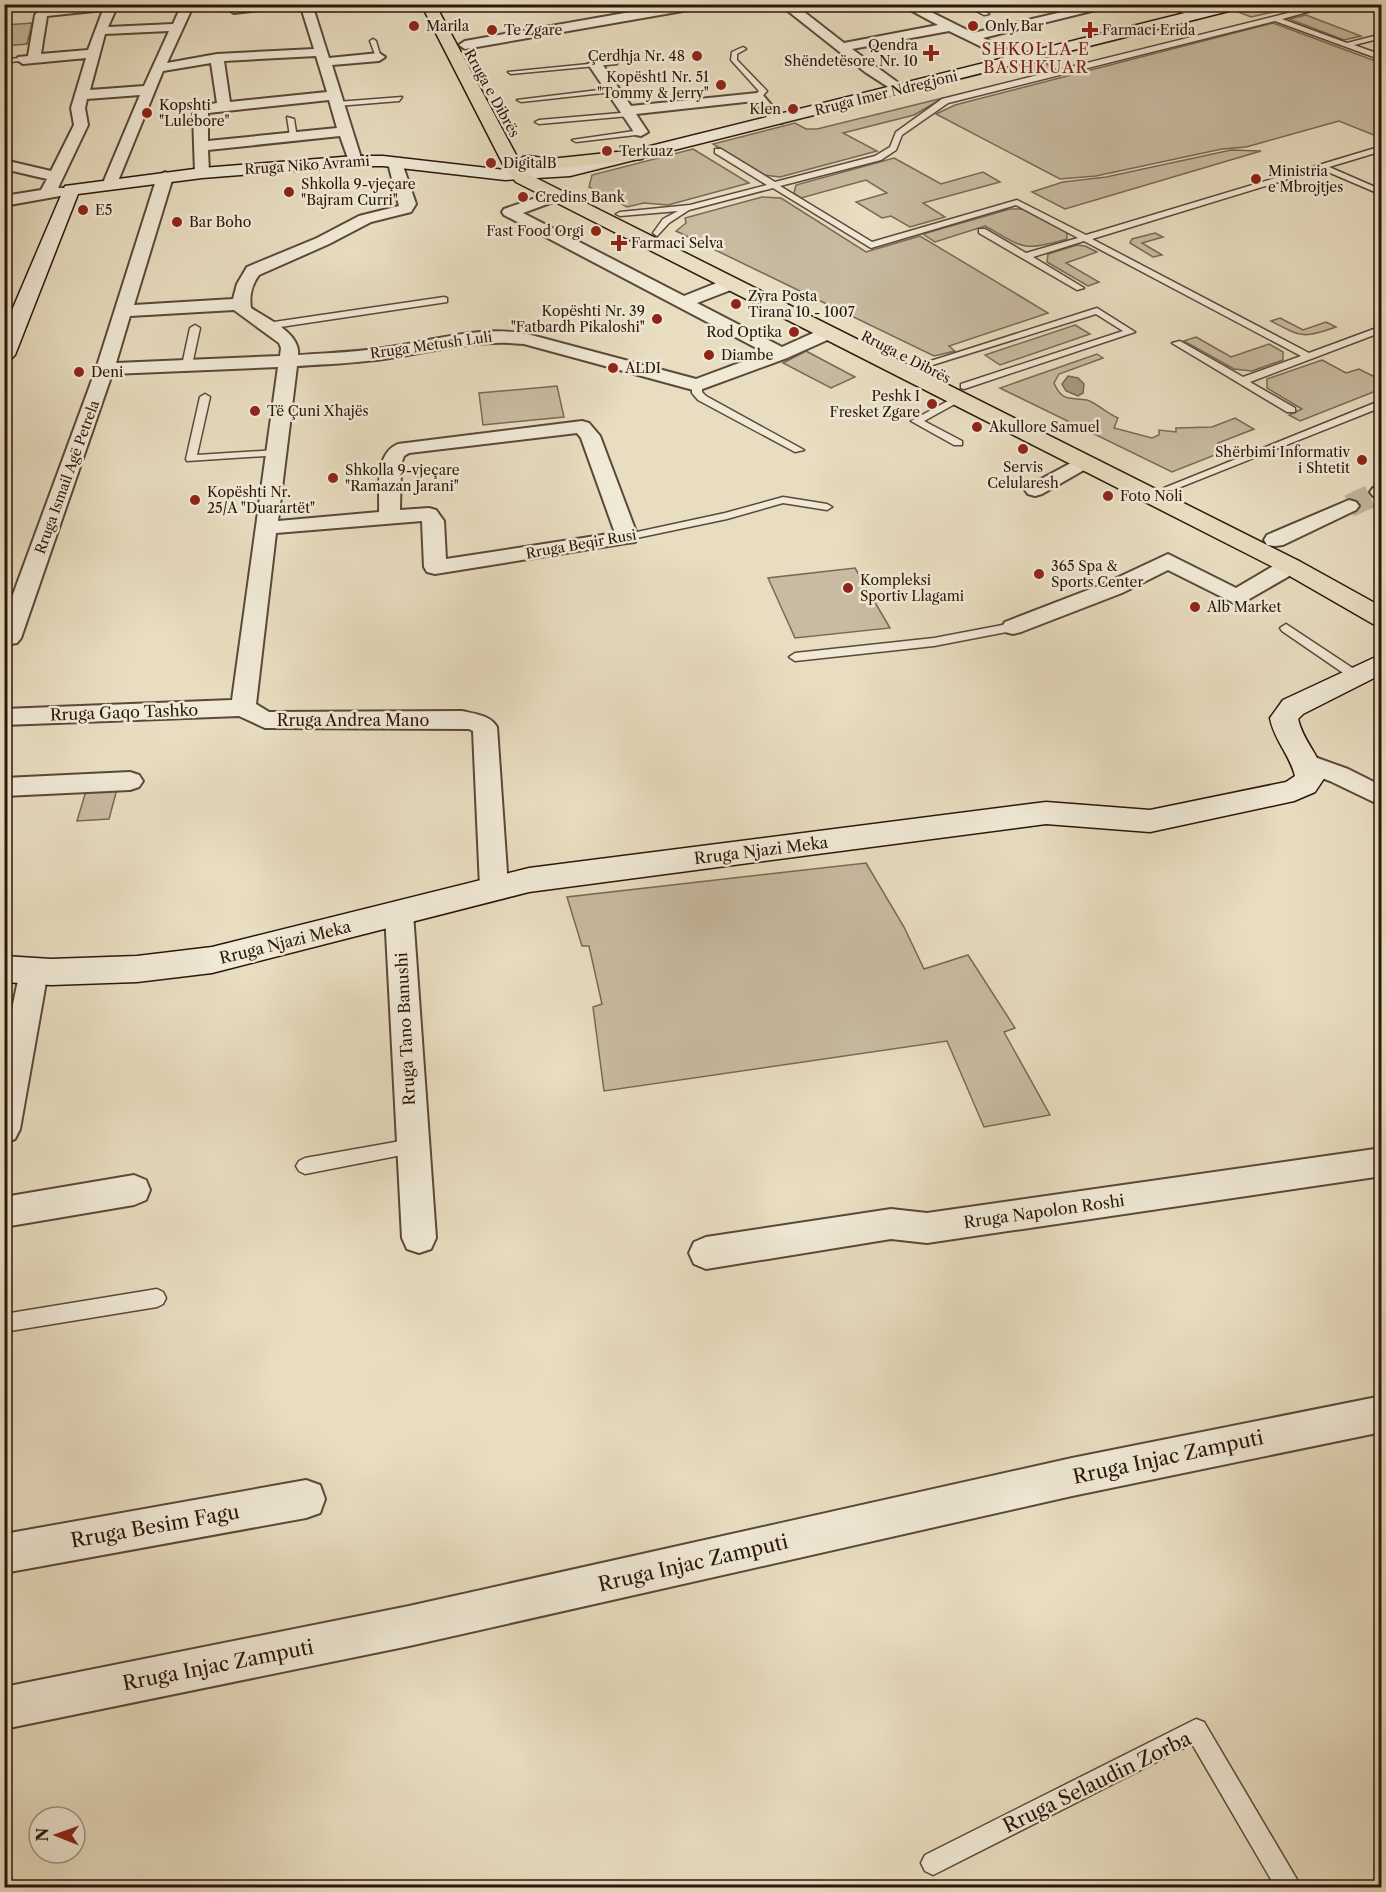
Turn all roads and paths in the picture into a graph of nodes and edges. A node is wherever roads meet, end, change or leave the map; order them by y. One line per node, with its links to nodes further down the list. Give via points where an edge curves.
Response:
1 (149, 4): 15 (street)
2 (188, 4): 23 (street)
3 (276, 4): 16 (street)
4 (306, 4): 33 (street)
5 (428, 4): 75 (main road, Rruga e Dibrës)
6 (442, 4): 28 (main road, Rruga e Dibrës)
7 (700, 4): 20 (street)
8 (785, 4): 30 (street)
9 (905, 4): 22 (street)
10 (966, 4): 18 (lane)
11 (1114, 4): 26 (street)
12 (1174, 4): 19 (street)
13 (1239, 4): 19 (street, Rruga Imer Ndregjoni)
14 (1334, 4): 21 (lane)
15 (111, 6): 24 (street); 37 (street, via 40,15)
16 (234, 9)
17 (611, 9): 20 (street)
18 (992, 13): 22 (street)
19 (1196, 15): 38 (street, Rruga Imer Ndregjoni)
20 (627, 19): 28 (street)
21 (1276, 19): 29 (lane); 80 (lane, via 945,101 899,134 888,153 878,158)
22 (946, 25): 26 (street); 30 (street)
23 (177, 27): 24 (street); 42 (street)
24 (100, 31): 32 (street)
25 (1381, 37): 29 (lane)
26 (971, 38): 38 (street)
27 (373, 41): 34 (lane)
28 (465, 45): 53 (main road, Rruga e Dibrës)
29 (1347, 45): 36 (lane)
30 (842, 47): 46 (street)
31 (742, 49): 48 (lane, via 734,53 734,60 763,92)
32 (94, 53): 37 (street); 47 (street)
33 (322, 57): 34 (street); 35 (street); 51 (street)
34 (379, 57)
35 (218, 58): 42 (street); 52 (street)
36 (1382, 58)
37 (28, 59): 39 (lane)
38 (1017, 60): 46 (street, Rruga Imer Ndregjoni)
39 (4, 61)
40 (617, 62): 41 (lane)
41 (595, 64): 43 (lane); 45 (street)
42 (158, 68): 44 (street)
43 (511, 72)
44 (149, 90): 47 (street); 79 (street)
45 (612, 90): 50 (lane); 54 (street)
46 (899, 90): 57 (street, Rruga Imer Ndregjoni)
47 (82, 95): 77 (street, via 78,108 81,125)
48 (757, 97): 54 (street); 57 (street)
49 (399, 99): 51 (lane)
50 (521, 100)
51 (336, 104): 52 (street); 55 (street); 61 (street)
52 (224, 106): 60 (street, via 202,112)
53 (502, 111)
54 (628, 112): 58 (lane); 62 (street)
55 (321, 116)
56 (290, 119): 63 (lane)
57 (777, 120): 69 (street, Rruga Imer Ndregjoni)
58 (539, 122)
59 (220, 126): 60 (street)
60 (200, 128): 66 (street)
61 (345, 131): 63 (street); 70 (street)
62 (642, 132): 64 (lane)
63 (294, 136): 66 (street)
64 (576, 140)
65 (520, 144): 75 (main road, Rruga e Dibrës)
66 (201, 146): 76 (street)
67 (1382, 148): 74 (lane)
68 (718, 151): 80 (lane)
69 (636, 155): 73 (street, Rruga Imer Ndregjoni); 75 (main road, via 550,164)
70 (355, 161): 71 (street, Rruga Niko Avrami); 76 (street, Rruga Niko Avrami)
71 (395, 163): 75 (street, Rruga Niko Avrami, via 491,174); 96 (street, via 408,204 405,209 365,219 253,271)
72 (4, 164): 77 (street)
73 (593, 165): 75 (street, Rruga Imer Ndregjoni); 84 (main road, via 581,172)
74 (1321, 166): 82 (lane); 90 (lane)
75 (529, 170): 84 (main road, Rruga e Dibrës)
76 (202, 173): 78 (street, Rruga Niko Avrami)
77 (56, 177): 83 (street)
78 (165, 177): 79 (street, Rruga Niko Avrami); 97 (street, Rruga Ismail Agë Petrela)
79 (111, 183): 81 (street, Rruga Niko Avrami)
80 (774, 185): 86 (lane); 90 (lane, via 871,245 1017,202)
81 (71, 190): 83 (street, Rruga Niko Avrami); 104 (street)
82 (1382, 193)
83 (47, 194): 85 (street, Rruga Niko Avrami)
84 (566, 194): 87 (main road, Rruga e Dibrës); 92 (main road, Rruga e Dibrës); 95 (street, via 510,212)
85 (4, 201)
86 (690, 207): 87 (lane); 89 (lane, via 666,221)
87 (620, 214): 89 (main road, Rruga e Dibrës)
88 (982, 231): 91 (lane)
89 (657, 233): 108 (main road, Rruga e Dibrës)
90 (1086, 238): 91 (lane); 105 (lane)
91 (1026, 256): 93 (lane)
92 (730, 284): 95 (street); 101 (main road, Rruga e Dibrës)
93 (1080, 288)
94 (444, 300): 98 (lane)
95 (683, 303): 103 (street)
96 (240, 304): 97 (street); 98 (street)
97 (124, 311): 109 (street, Rruga Ismail Agë Petrela)
98 (267, 326): 106 (street, via 286,340 290,348)
99 (195, 328): 107 (lane)
100 (1382, 329): 105 (lane)
101 (828, 333): 103 (street); 112 (main road, Rruga e Dibrës)
102 (1177, 343): 110 (lane)
103 (781, 354): 111 (street)
104 (4, 355)
105 (1308, 356): 110 (lane)
106 (288, 359): 107 (street, Rruga Metush Luli); 111 (street, Rruga Metush Luli, via 369,355 506,336); 118 (street)
107 (187, 365): 109 (street, Rruga Metush Luli)
108 (923, 365): 112 (main road, Rruga e Dibrës); 112 (lane, via 1097,311 1130,332)
109 (105, 369): 133 (street, Rruga Ismail Agë Petrela, via 9,638)
110 (1242, 381): 115 (lane)
111 (697, 385): 117 (lane, via 702,398)
112 (962, 392): 116 (lane, via 916,421); 119 (main road, Rruga e Dibrës); 120 (main road, Rruga e Dibrës)
113 (205, 397): 118 (lane, via 191,459)
114 (1382, 403): 120 (lane)
115 (1292, 410)
116 (958, 443)
117 (799, 450)
118 (276, 453): 125 (street)
119 (1084, 462): 121 (street); 128 (main road, Rruga e Dibrës)
120 (1169, 488): 127 (main road, Rruga e Dibrës)
121 (1035, 489)
122 (1349, 506): 127 (street)
123 (827, 507): 126 (lane, Rruga Beqir Rusi, via 783,500)
124 (389, 516): 125 (street); 126 (street, Rruga Beqir Rusi, via 431,516 435,567); 126 (street, via 391,464 396,452 582,427 590,436)
125 (266, 528): 136 (street)
126 (627, 537)
127 (1275, 540): 129 (main road, Rruga e Dibrës)
128 (1290, 566): 130 (main road, Rruga e Dibrës); 131 (street, via 1236,597 1168,561 1114,588)
129 (1382, 598)
130 (1382, 618)
131 (1013, 627): 134 (lane, via 934,642)
132 (1286, 628): 135 (lane)
133 (4, 638)
134 (795, 657)
135 (1369, 670): 138 (street, via 1293,707 1284,718 1285,731)
136 (243, 708): 137 (street, Rruga Gaqo Tashko); 142 (street, Rruga Andrea Mano, via 265,720 462,720 485,727)
137 (4, 717)
138 (1309, 764): 141 (street, via 1339,774); 142 (street, Rruga Njazi Meka, via 1310,777 1294,790 1174,818 1127,821 1046,813)
139 (130, 781): 140 (street)
140 (4, 787)
141 (1382, 797)
142 (494, 887): 143 (street, Rruga Njazi Meka)
143 (399, 913): 144 (street, Rruga Njazi Meka, via 212,960 137,969); 146 (street, Rruga Tano Banushi)
144 (19, 970): 145 (street, Rruga Njazi Meka)
145 (4, 1130)
146 (411, 1146): 148 (lane); 151 (street, Rruga Tano Banushi)
147 (1382, 1162): 152 (street, Rruga Napolon Roshi, via 927,1228 891,1224)
148 (305, 1166)
149 (134, 1190): 150 (street)
150 (4, 1212)
151 (419, 1238)
152 (706, 1253)
153 (157, 1298): 154 (lane)
154 (4, 1323)
155 (1382, 1414): 158 (street, Rruga Injac Zamputi, via 1072,1477 409,1626)
156 (306, 1498): 157 (street, Rruga Besim Fagu)
157 (4, 1554)
158 (4, 1708)
159 (933, 1863): 160 (lane, Rruga Selaudin Zorba, via 1196,1730)
160 (1290, 1887)

